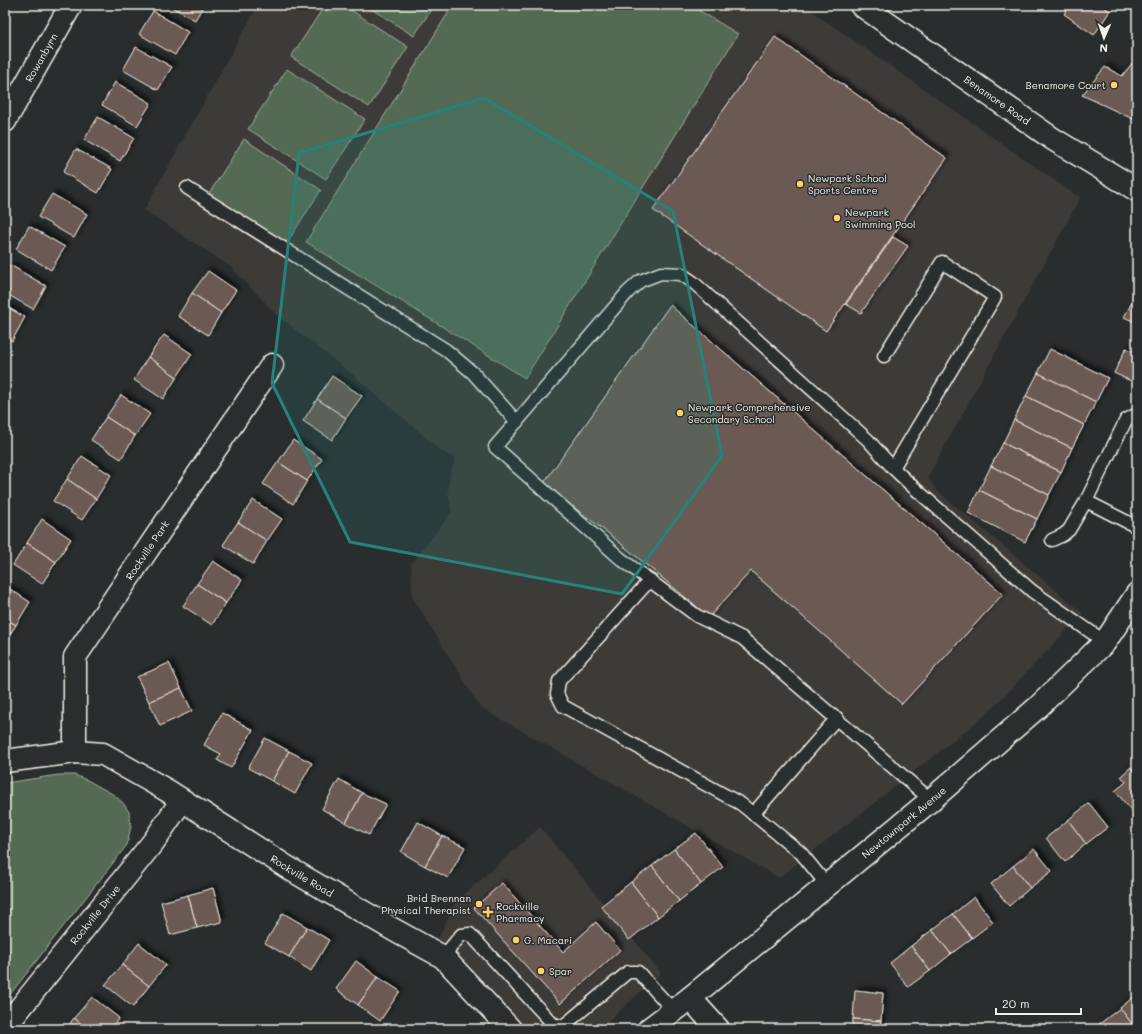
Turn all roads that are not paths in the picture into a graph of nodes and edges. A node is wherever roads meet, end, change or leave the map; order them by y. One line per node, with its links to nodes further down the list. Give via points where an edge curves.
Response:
1 (71, 5): 3 (street, Rowanbyrn)
2 (861, 5): 5 (street, Benamore Road, via 1053,139)
3 (7, 112)
4 (187, 188): 9 (lane, via 446,350 473,373)
5 (1137, 190)
6 (884, 356): 10 (lane, via 942,262 995,297)
7 (272, 365): 18 (street, Rockville Park, via 75,657)
8 (1137, 414): 11 (lane, via 1126,420)
9 (517, 422): 10 (lane, via 627,292 640,281 661,273 681,274 856,429); 14 (lane, via 495,447 621,559)
10 (893, 468): 16 (lane, via 1032,591)
11 (1086, 501): 12 (lane); 13 (lane, via 1069,530)
12 (1137, 527)
13 (1052, 540)
14 (650, 580): 17 (lane, via 697,616 742,638); 22 (lane, via 559,680 557,694 563,706 741,804)
15 (1137, 594): 16 (street, Newtownpark Avenue)
16 (1105, 642): 21 (street, Newtownpark Avenue, via 1038,707)
17 (837, 718): 21 (lane); 22 (lane)
18 (75, 752): 19 (street, Rockville Road); 20 (street, Rockville Road, via 103,754)
19 (5, 761)
20 (182, 800): 24 (street, Rockville Road, via 296,872); 26 (street, Rockville Drive, via 154,841)
21 (931, 800): 23 (street, Newtownpark Avenue)
22 (753, 814): 23 (lane, via 801,853)
23 (827, 884): 25 (street, Newtownpark Avenue)
24 (443, 957): 25 (lane, via 461,935 470,934 552,1023 562,1027 628,972 638,972); 27 (street, Rockville Road)
25 (682, 1004): 28 (street, Newtownpark Avenue); 29 (street)
26 (5, 1027)
27 (510, 1029)
28 (649, 1029)
29 (718, 1029)

